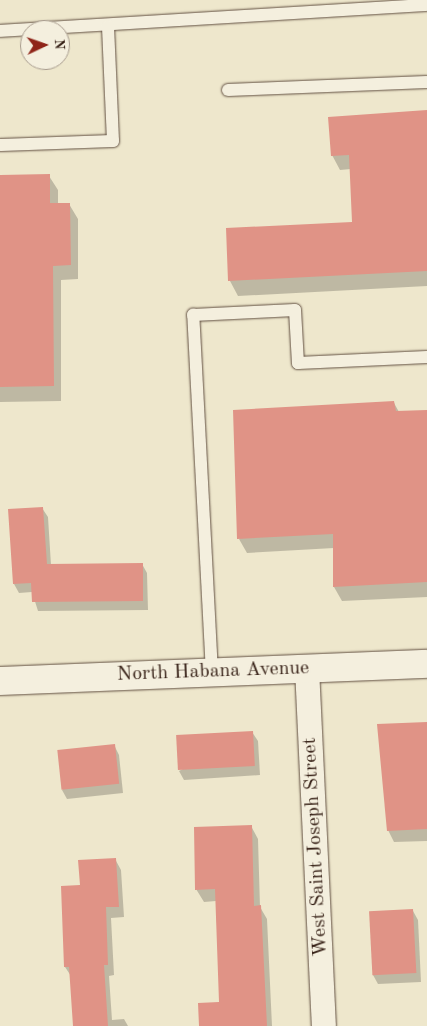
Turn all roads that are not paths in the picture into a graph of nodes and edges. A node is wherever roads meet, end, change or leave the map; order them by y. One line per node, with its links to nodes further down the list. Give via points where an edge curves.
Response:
1 (427, 6): 2 (lane)
2 (108, 26): 3 (lane); 6 (lane, via 114,141)
3 (0, 31)
4 (427, 82): 5 (lane)
5 (228, 90)
6 (0, 145)
7 (427, 357): 10 (lane, via 298,363 295,310 193,315)
8 (427, 664): 9 (street, North Habana Avenue)
9 (307, 668): 10 (street, North Habana Avenue); 12 (street, West Saint Joseph Street)
10 (212, 673): 11 (street, North Habana Avenue)
11 (0, 681)
12 (324, 1026)

